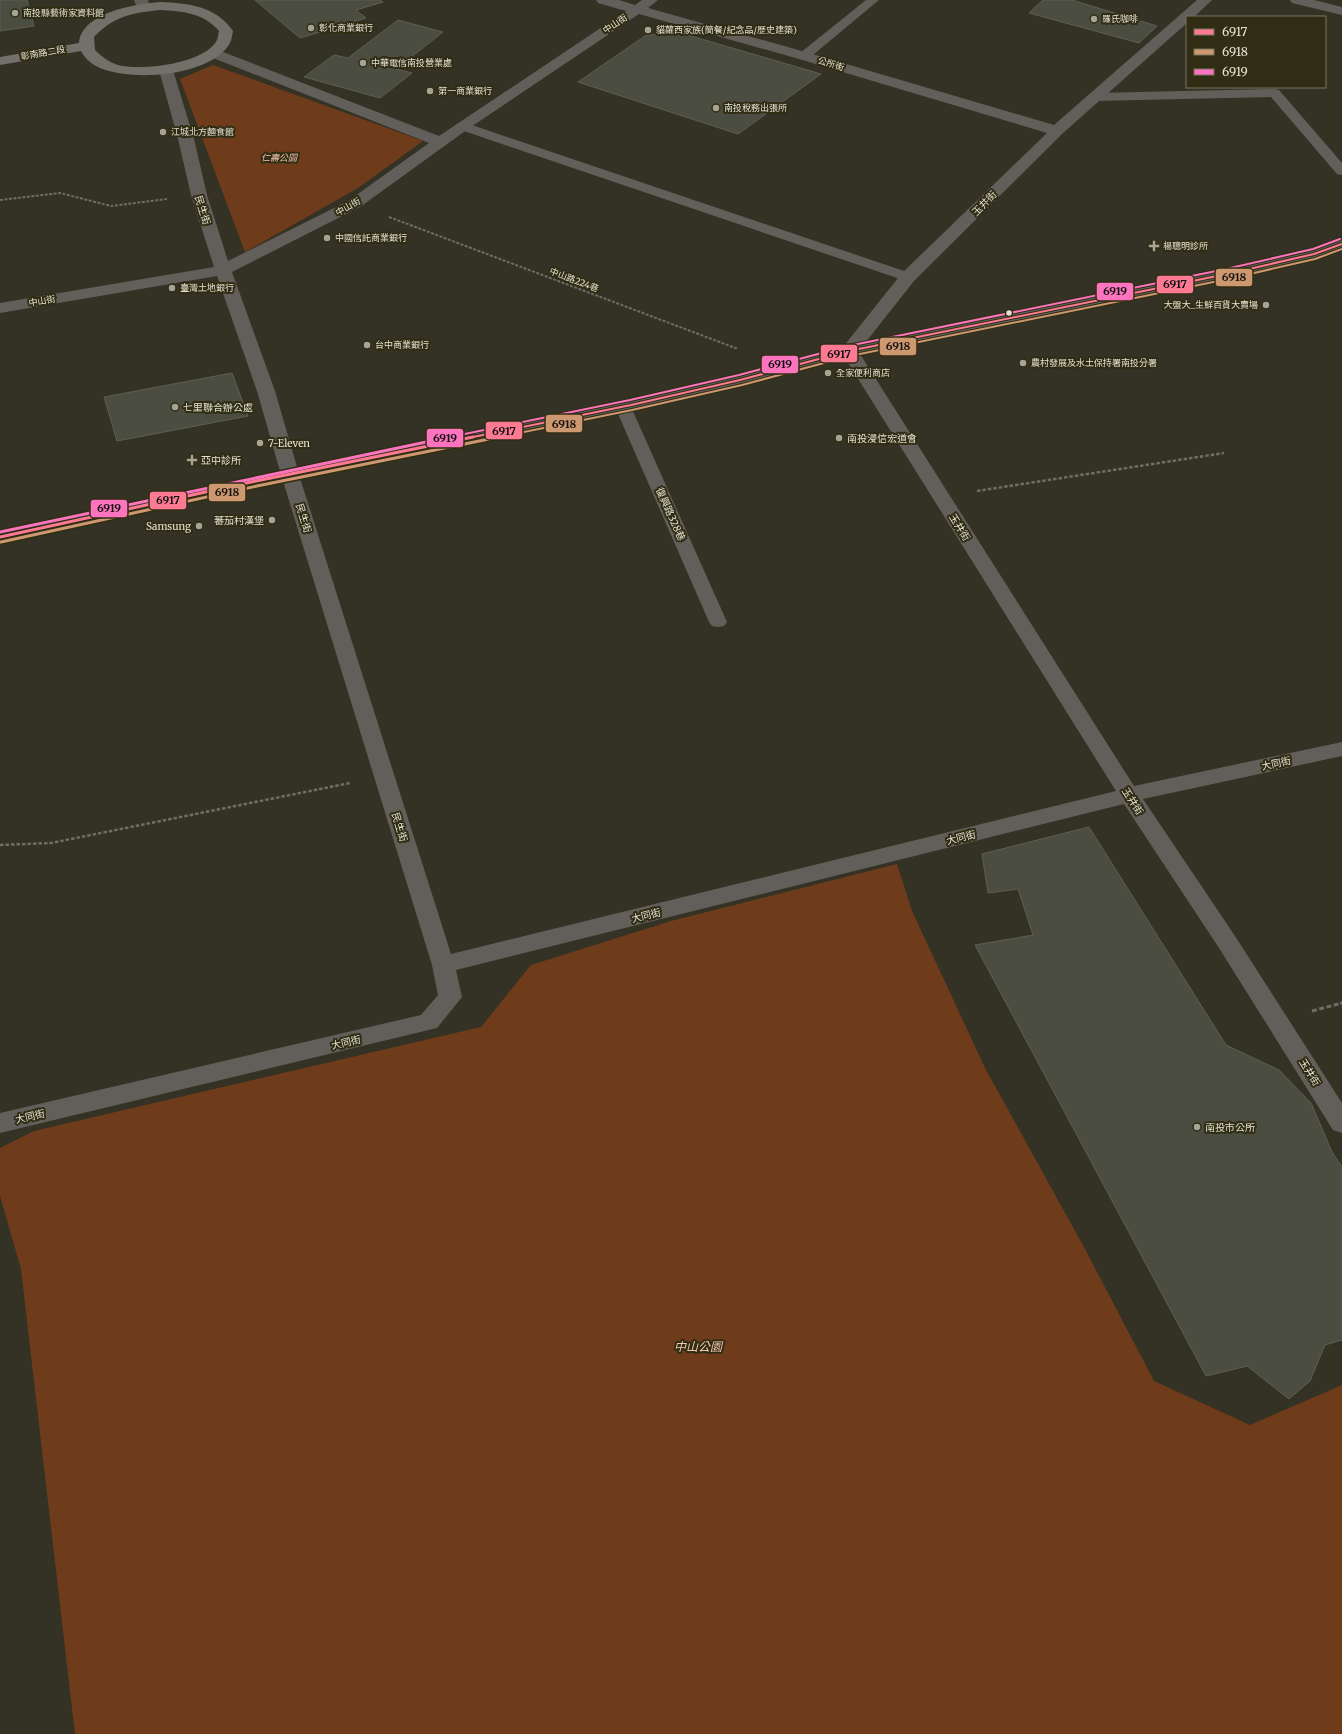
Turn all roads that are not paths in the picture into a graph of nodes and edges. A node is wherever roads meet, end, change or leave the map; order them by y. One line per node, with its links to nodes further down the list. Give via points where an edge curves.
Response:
1 (198, 0): 8 (main road)
2 (603, 0): 9 (street, 公所街)
3 (650, 0): 9 (street, 中山街)
4 (873, 0): 15 (lane)
5 (1205, 0): 11 (street, 玉井街)
6 (1297, 0): 10 (street)
7 (142, 4): 8 (main road); 13 (main road, via 104,20 87,36)
8 (185, 7): 14 (main road, via 208,14 219,21 226,31 224,42)
9 (637, 10): 15 (street, 公所街); 19 (street, 中山街)
10 (1342, 11)
11 (1187, 16)
12 (1186, 17): 18 (street, 玉井街)
13 (86, 46): 16 (main road, 彰南路二段); 17 (main road, via 88,53 95,60 108,66 125,70)
14 (213, 53): 17 (main road, via 189,64); 21 (street)
15 (804, 56): 20 (street, 公所街)
16 (0, 61)
17 (166, 70): 24 (street, 民生街, via 186,139 198,195)
18 (1095, 98): 20 (street, 玉井街); 22 (lane, via 1274,93)
19 (462, 126): 21 (street, 中山街); 25 (lane)
20 (1057, 131): 25 (street, 玉井街)
21 (440, 142): 24 (street, 中山街, via 354,204)
22 (1342, 170)
23 (1342, 244): 27 (street, via 1314,254 1227,274)
24 (223, 270): 26 (street, 中山街); 29 (street, 民生街, via 266,391)
25 (908, 278): 27 (street, 玉井街)
26 (0, 308)
27 (849, 351): 28 (street, via 789,368); 33 (street, 玉井街)
28 (623, 407): 29 (street); 31 (lane, 復興路328巷)
29 (290, 474): 30 (street); 34 (street, 民生街)
30 (0, 537)
31 (718, 622)
32 (1342, 748): 33 (street, 大同街)
33 (1129, 795): 34 (street, 大同街); 36 (street, 玉井街, via 1227,942)
34 (443, 965): 35 (street, 大同街, via 450,997 429,1022)
35 (0, 1123)
36 (1342, 1123)

